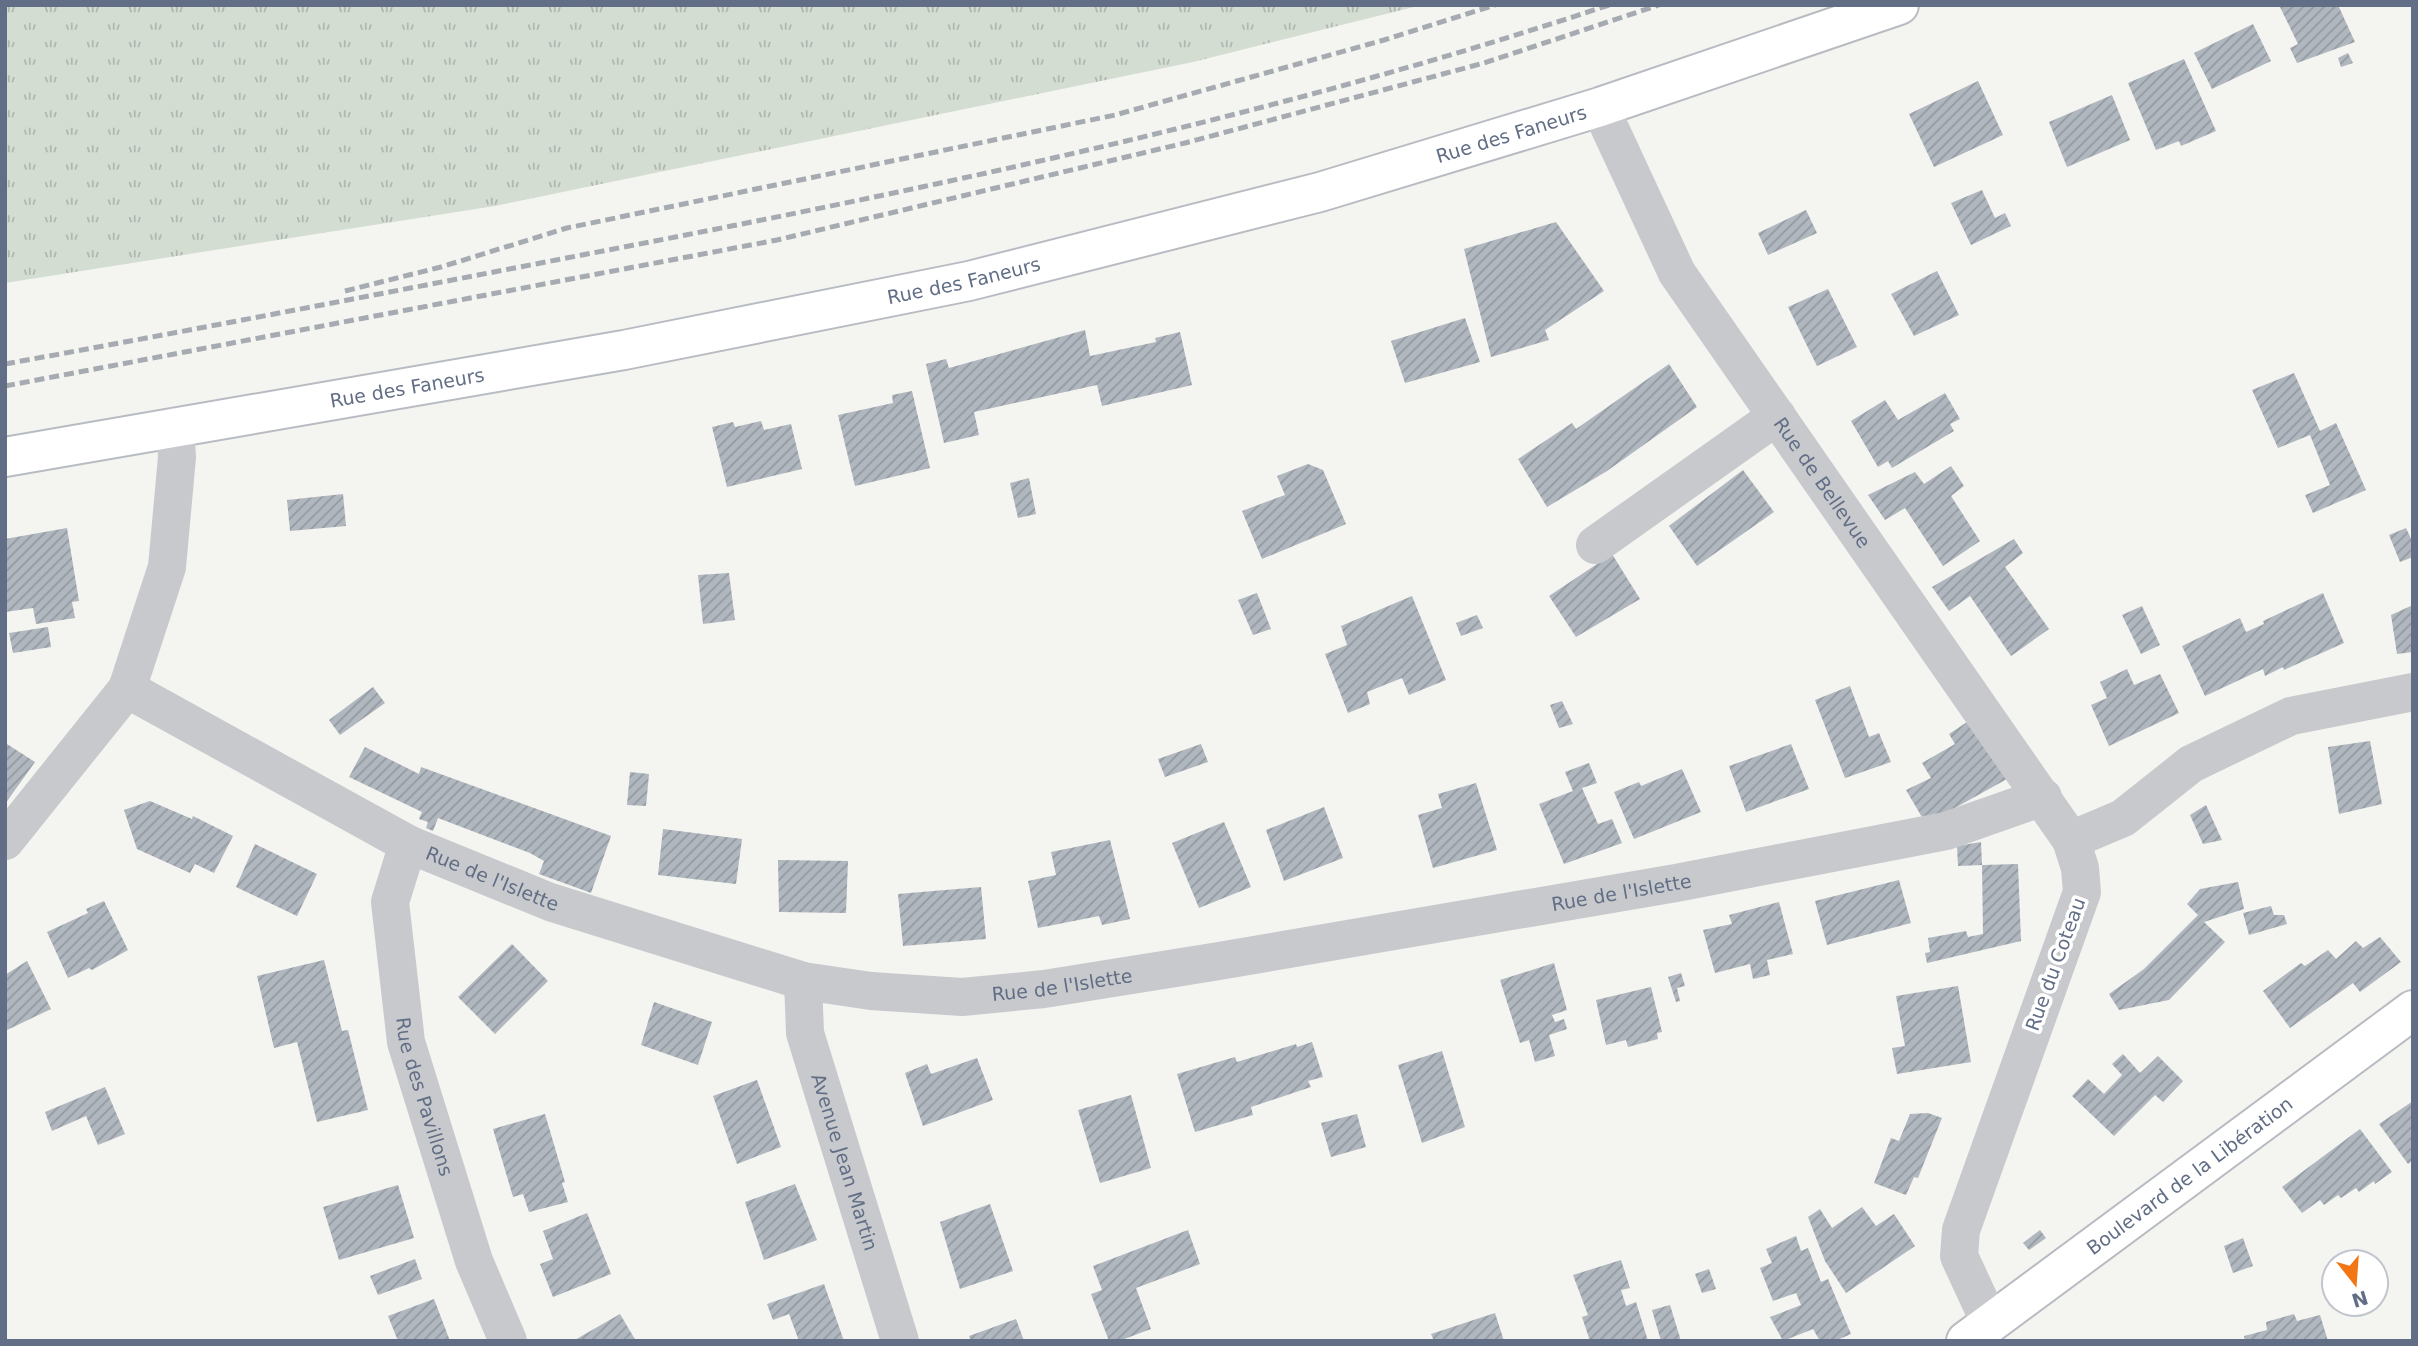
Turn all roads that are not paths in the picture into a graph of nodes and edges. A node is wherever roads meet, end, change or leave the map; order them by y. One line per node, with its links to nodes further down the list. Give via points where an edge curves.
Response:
1 (1899, 5): 2 (street, Rue des Faneurs)
2 (1600, 107): 3 (street, Rue de Bellevue, via 1677,273); 4 (street, Rue des Faneurs, via 1320,192 969,281 611,352)
3 (1777, 416): 6 (street); 9 (street, Rue de Bellevue, via 1877,565)
4 (175, 427): 5 (street, Rue des Faneurs); 7 (street, via 177,457 167,567)
5 (5, 457)
6 (1594, 545)
7 (127, 690): 11 (street); 12 (street, Rue de l'Islette)
8 (2413, 692): 10 (street, via 2291,716 2192,764 2123,818)
9 (2043, 796): 10 (street, Rue de Bellevue); 13 (street, Rue de l'Islette, via 1946,831 1483,918 1057,987 962,997)
10 (2071, 840): 15 (street, Rue du Coteau, via 2082,892 1961,1230 1959,1256)
11 (5, 841)
12 (408, 844): 13 (street, Rue de l'Islette, via 550,902); 16 (street, Rue des Pavillons, via 390,902 406,1042 474,1261)
13 (803, 981): 17 (street, Avenue Jean Martin, via 805,1033)
14 (2413, 1010): 15 (street, Boulevard de la Libération)
15 (1978, 1332)
16 (508, 1341)
17 (900, 1341)

